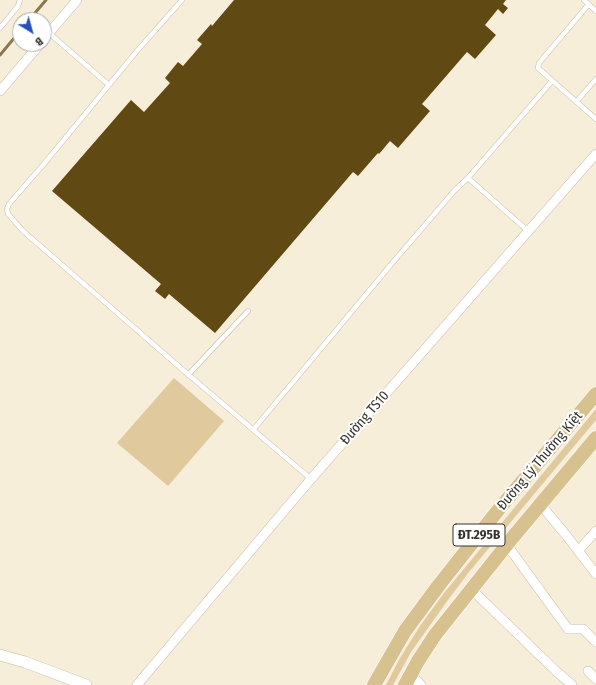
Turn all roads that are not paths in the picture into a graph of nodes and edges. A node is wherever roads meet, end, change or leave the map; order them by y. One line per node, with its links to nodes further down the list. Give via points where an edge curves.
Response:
1 (20, 0): 7 (lane)
2 (77, 0): 8 (street)
3 (182, 0): 13 (lane)
4 (584, 0): 5 (lane)
5 (589, 4): 6 (lane); 12 (lane, via 539,63 540,71)
6 (596, 11)
7 (0, 28)
8 (52, 30)
9 (52, 40): 13 (lane)
10 (33, 52): 14 (street)
11 (596, 79): 15 (lane)
12 (552, 81): 15 (lane); 18 (lane)
13 (109, 85): 21 (lane, via 9,204 8,214)
14 (0, 91)
15 (576, 102): 16 (lane)
16 (596, 119)
17 (596, 154): 19 (street, Đường TS10)
18 (468, 178): 19 (lane); 23 (lane, via 394,261)
19 (528, 232): 25 (street, Đường TS10)
20 (248, 311): 21 (lane)
21 (188, 375): 23 (lane)
22 (596, 394): 40 (main road, Đường Lý Thường Kiệt / ĐT.295B, via 439,585 406,631)
23 (253, 430): 25 (lane)
24 (596, 438): 26 (main road, Đường Lý Thường Kiệt / ĐT.295B)
25 (311, 479): 39 (street, Đường TS10)
26 (540, 504): 28 (main road, Đường Lý Thường Kiệt / ĐT.295B); 29 (street)
27 (596, 532): 29 (street)
28 (507, 545): 31 (main road, Đường Lý Thường Kiệt / ĐT.295B); 32 (street, via 568,629 583,629)
29 (578, 551): 30 (street)
30 (596, 574)
31 (471, 589): 35 (main road, Đường Lý Thường Kiệt / ĐT.295B, via 429,644); 37 (street)
32 (596, 642)
33 (0, 655): 38 (street)
34 (588, 671): 36 (street)
35 (408, 680): 41 (street)
36 (596, 680)
37 (569, 684)
38 (86, 685)
39 (137, 685)
40 (374, 685)
41 (421, 685)

